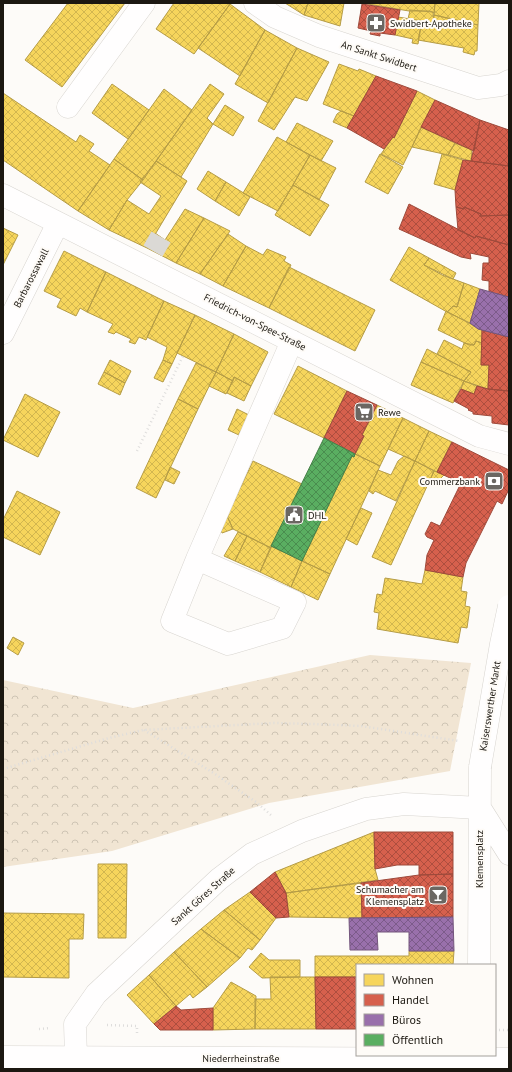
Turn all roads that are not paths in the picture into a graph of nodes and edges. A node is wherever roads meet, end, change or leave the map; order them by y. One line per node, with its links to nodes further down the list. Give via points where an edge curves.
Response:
1 (144, 3): 4 (street)
2 (255, 3): 3 (street, An Sankt Swidbert, via 275,17 319,36 478,88 500,85)
3 (509, 80)
4 (68, 107)
5 (3, 195): 6 (street, Friedrich-von-Spee-Straße)
6 (58, 223): 7 (street, Barbarossawall); 8 (street, Friedrich-von-Spee-Straße, via 149,259)
7 (3, 333)
8 (292, 341): 9 (street, Friedrich-von-Spee-Straße, via 479,436); 10 (street)
9 (509, 444)
10 (197, 560): 10 (street, via 172,622 228,644 282,628 295,602)
11 (509, 606): 12 (street, Kaiserswerther Markt, bridge, via 480,768)
12 (480, 808): 13 (street, Klemensplatz); 14 (street, Klemensplatz); 16 (street, Sankt Göres Straße, via 404,804 366,809 302,831 252,854 219,879 96,994 75,1024)
13 (509, 854)
14 (479, 964)
15 (3, 1057): 16 (street, Niederrheinstraße)
16 (76, 1057): 18 (street, Niederrheinstraße)
17 (509, 1059): 18 (street, Niederrheinstraße)
18 (478, 1061)

